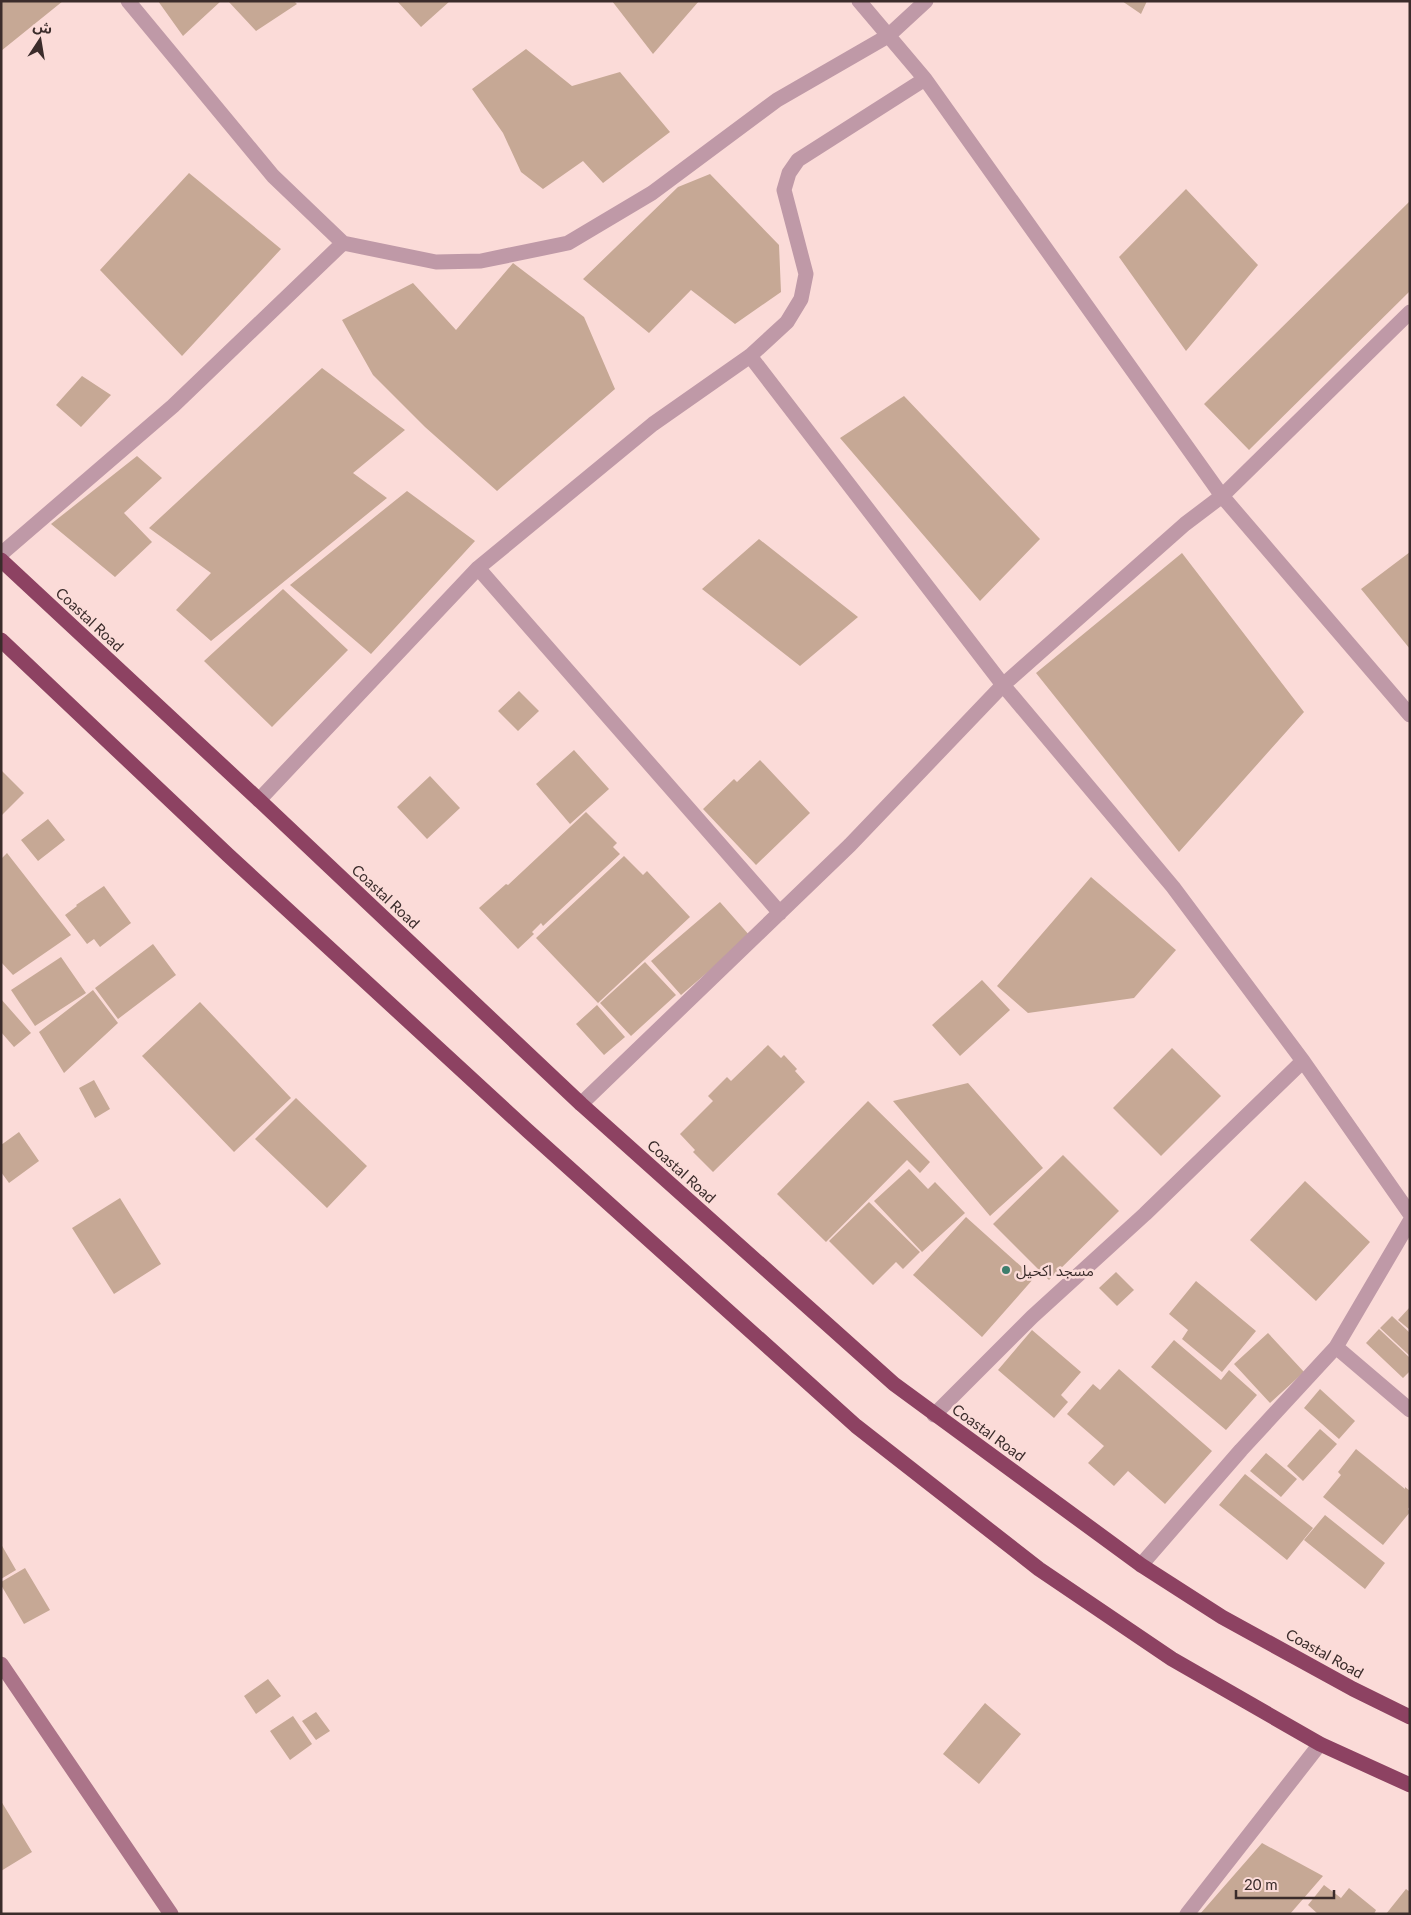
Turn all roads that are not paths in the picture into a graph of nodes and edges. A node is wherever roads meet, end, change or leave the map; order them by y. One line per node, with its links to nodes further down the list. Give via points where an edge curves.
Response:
1 (128, 1): 6 (street, via 273,176)
2 (859, 1): 4 (street)
3 (926, 1): 4 (street)
4 (888, 36): 5 (street); 6 (street, via 777,100 652,193 568,243 481,261 436,262)
5 (925, 78): 8 (street, via 798,160 784,190 806,274 801,299 787,322); 9 (street)
6 (344, 243): 10 (street, via 173,406)
7 (1410, 312): 9 (street)
8 (750, 356): 12 (street, via 653,424); 14 (street)
9 (1222, 496): 14 (street, via 1185,524); 15 (street)
10 (1, 554)
11 (1, 560): 16 (highway, Coastal Road)
12 (478, 568): 16 (street); 17 (street)
13 (1, 640): 28 (highway, via 228,855 856,1426 1039,1569 1172,1659)
14 (1003, 685): 17 (street); 18 (street, via 1172,887)
15 (1410, 715)
16 (259, 800): 19 (highway, Coastal Road)
17 (780, 913): 19 (street)
18 (1303, 1061): 20 (street); 24 (street)
19 (581, 1104): 24 (highway, Coastal Road, via 894,1384)
20 (1410, 1214)
21 (1410, 1221): 22 (street)
22 (1336, 1347): 23 (street); 25 (street)
23 (1410, 1410)
24 (934, 1414): 25 (highway, Coastal Road)
25 (1141, 1565): 27 (highway, Coastal Road, via 1222,1617)
26 (1, 1664): 30 (street)
27 (1410, 1717)
28 (1320, 1744): 29 (highway); 31 (street)
29 (1410, 1785)
30 (171, 1914)
31 (1187, 1914)

